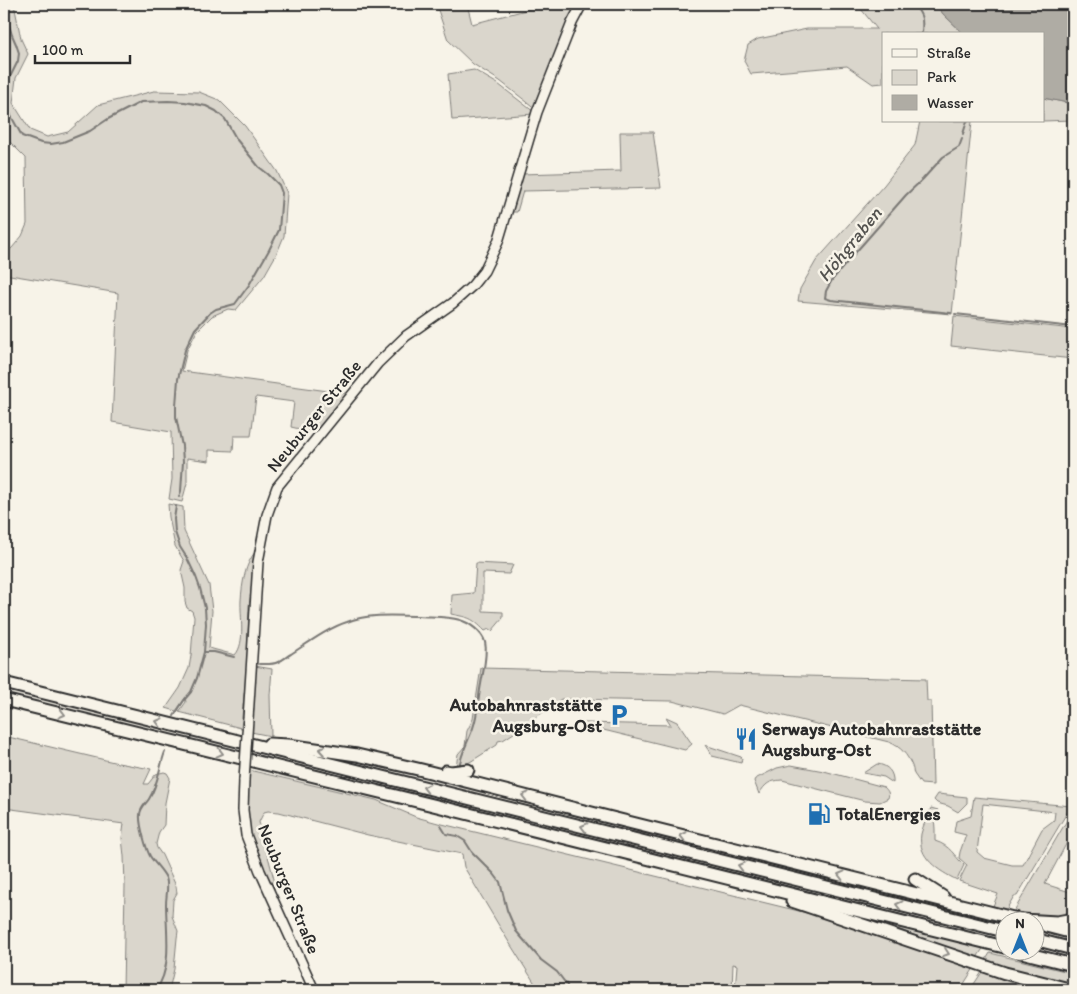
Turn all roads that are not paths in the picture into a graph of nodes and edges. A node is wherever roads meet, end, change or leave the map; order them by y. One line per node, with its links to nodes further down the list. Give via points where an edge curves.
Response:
1 (582, 4): 22 (street, Neuburger Straße, bridge, via 537,112 498,242 484,271 453,303 406,336 378,363 277,487 267,514 254,608 244,780 246,835)
2 (4, 683): 4 (highway, one-way to 2)
3 (4, 700): 8 (highway, one-way to 8)
4 (240, 742): 5 (highway, one-way to 4, via 319,749); 14 (highway, one-way to 4)
5 (422, 770): 6 (highway); 9 (highway, one-way to 5)
6 (468, 770)
7 (915, 879): 9 (highway)
8 (734, 880): 17 (highway); 21 (highway, one-way to 21)
9 (956, 903): 10 (highway)
10 (994, 913)
11 (1073, 920): 12 (highway)
12 (1044, 922)
13 (1044, 926): 15 (highway)
14 (994, 930)
15 (1073, 933)
16 (1044, 942): 18 (highway)
17 (994, 945)
18 (1073, 949)
19 (1044, 958): 20 (highway)
20 (1073, 965)
21 (1005, 974): 23 (highway); 24 (highway)
22 (314, 990)
23 (1043, 990)
24 (1073, 990)

